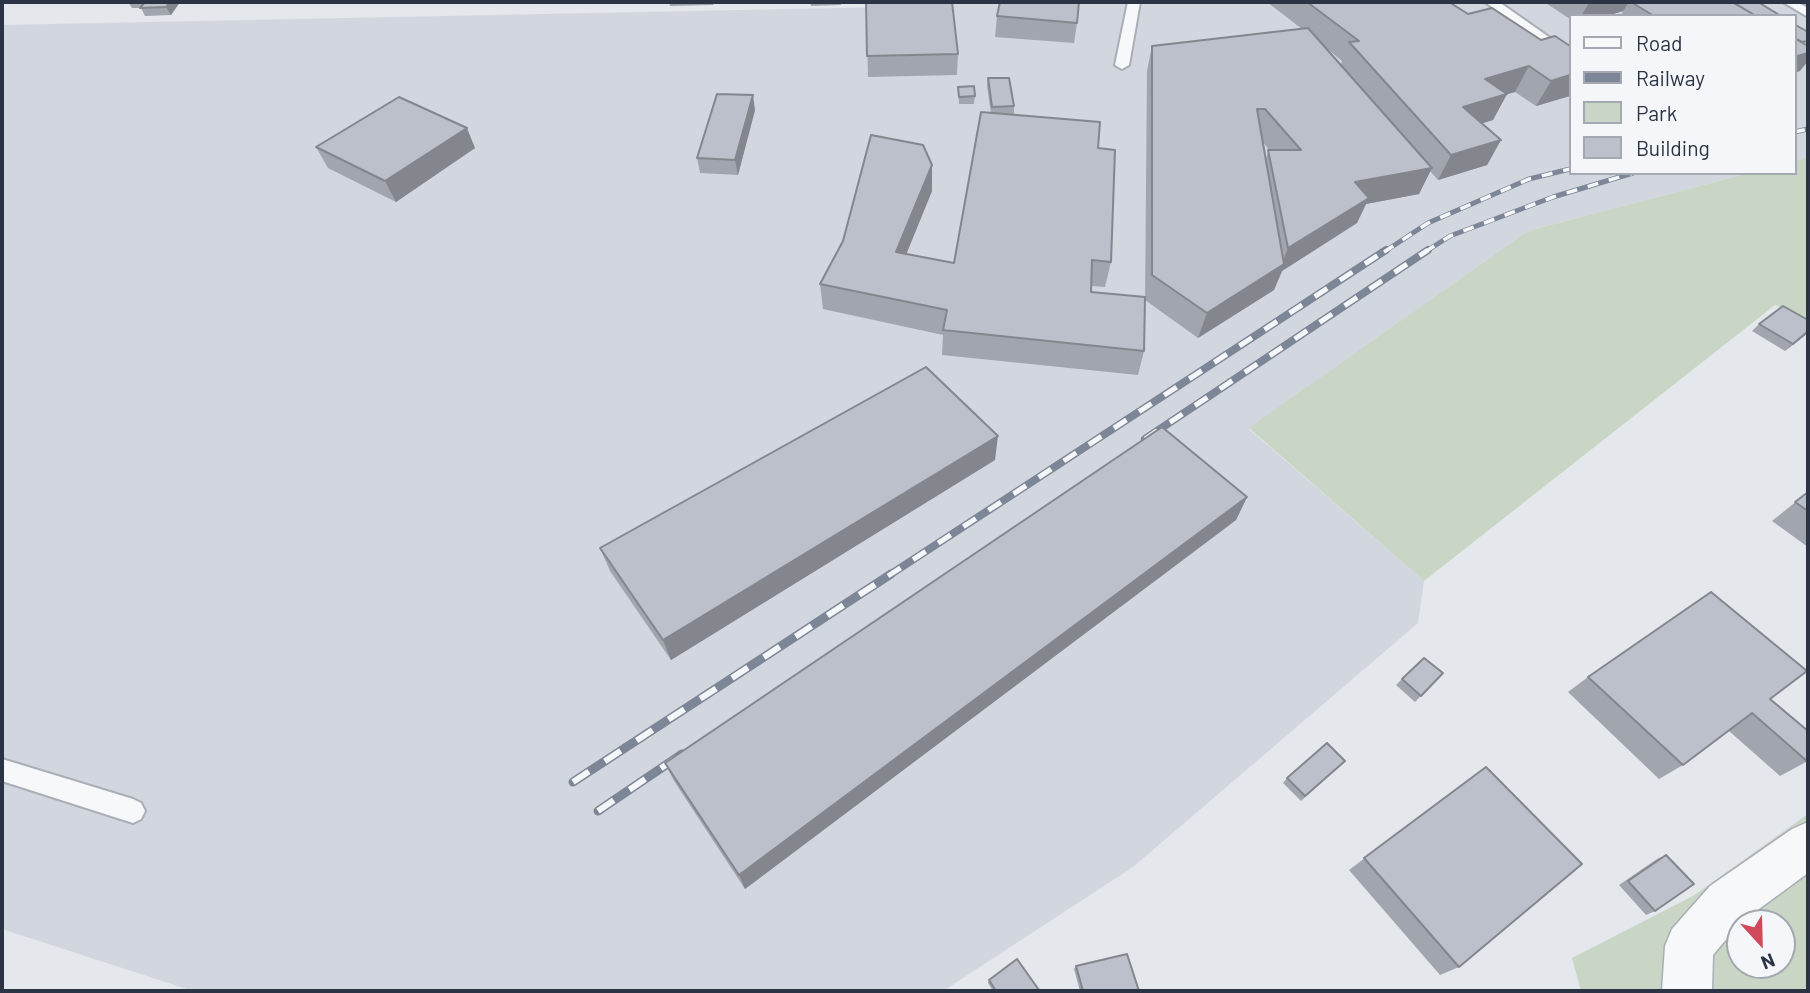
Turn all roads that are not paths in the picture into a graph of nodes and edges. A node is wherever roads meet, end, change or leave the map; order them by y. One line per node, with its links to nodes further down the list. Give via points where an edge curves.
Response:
1 (1135, 2): 6 (lane)
2 (1491, 2): 5 (lane)
3 (1789, 2): 4 (lane)
4 (1808, 13)
5 (1568, 57)
6 (1122, 65)
7 (2, 770): 8 (lane)
8 (133, 811)
9 (1808, 845): 10 (street, via 1727,903 1689,946)
10 (1688, 991)

